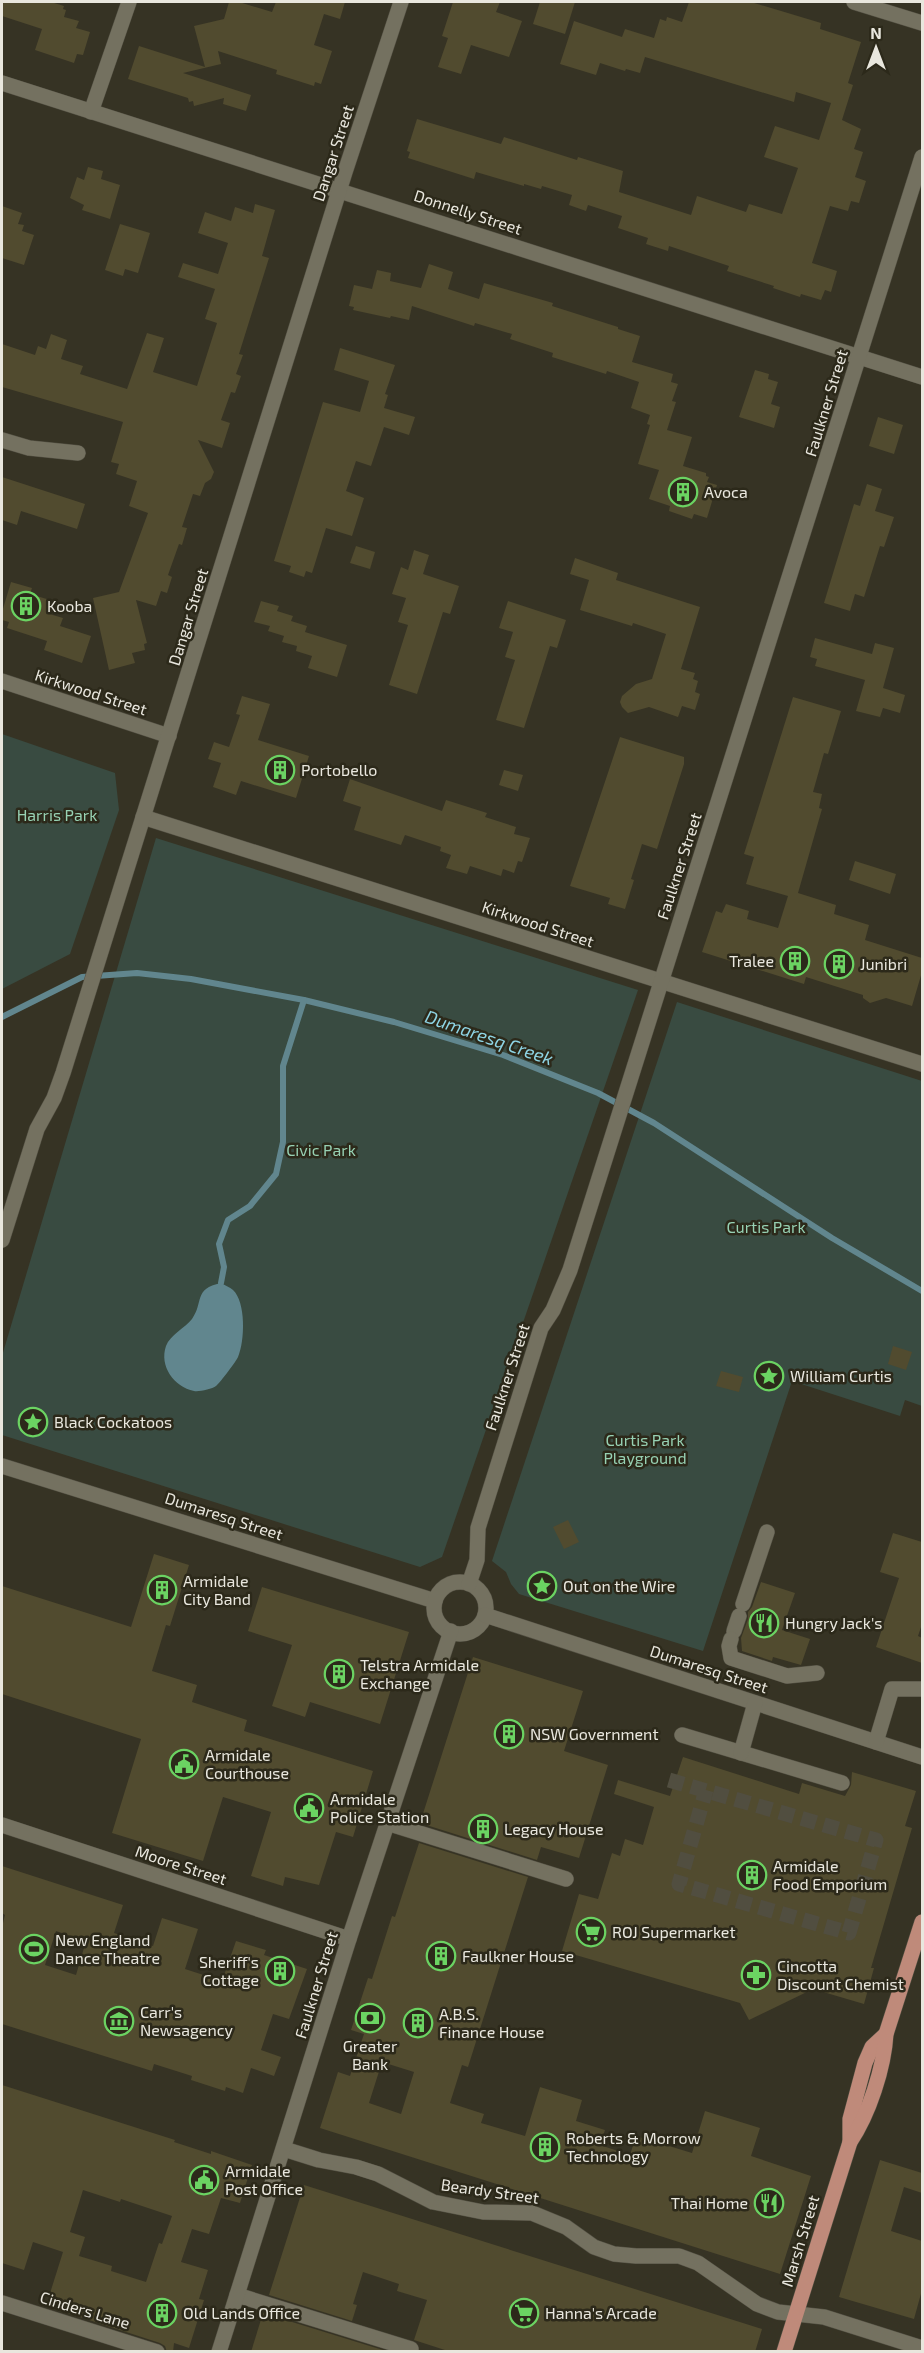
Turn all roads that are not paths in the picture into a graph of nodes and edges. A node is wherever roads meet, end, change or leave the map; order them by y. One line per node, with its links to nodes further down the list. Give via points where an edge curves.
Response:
1 (129, 2): 6 (street)
2 (401, 2): 8 (street, Dangar Street)
3 (854, 2): 4 (street)
4 (922, 23)
5 (2, 83): 6 (street, Donnelly Street)
6 (91, 112): 8 (street, Donnelly Street)
7 (922, 157): 9 (street, Faulkner Street)
8 (340, 190): 9 (street, Donnelly Street); 14 (street, Dangar Street)
9 (860, 357): 10 (street, Donnelly Street); 16 (street, Faulkner Street)
10 (922, 377)
11 (2, 440): 12 (street, via 29,448)
12 (78, 453)
13 (2, 681): 14 (street, Kirkwood Street)
14 (169, 736): 15 (street, Dangar Street)
15 (143, 817): 16 (street, Kirkwood Street); 18 (street, Dangar Street, via 54,1098 37,1129)
16 (662, 982): 17 (street, Kirkwood Street); 21 (street, Faulkner Street, via 570,1270 537,1339 478,1528 477,1560)
17 (922, 1064)
18 (2, 1240)
19 (2, 1466): 22 (street, Dumaresq Street)
20 (767, 1532): 25 (street, via 732,1635 731,1658 787,1676)
21 (470, 1584): 22 (street, via 448,1585); 23 (street, via 483,1596)
22 (435, 1601): 24 (street, via 436,1618)
23 (485, 1615): 24 (street, via 472,1631); 27 (street, Dumaresq Street)
24 (451, 1631): 33 (street, Faulkner Street)
25 (817, 1673)
26 (922, 1689): 29 (street, via 892,1689)
27 (755, 1703): 29 (street, Dumaresq Street); 30 (street)
28 (682, 1735): 30 (street)
29 (876, 1742): 31 (street, Dumaresq Street)
30 (741, 1753): 32 (street)
31 (922, 1757)
32 (842, 1783)
33 (387, 1823): 35 (street); 37 (street, Faulkner Street)
34 (2, 1825): 37 (street, Moore Street)
35 (566, 1879)
36 (922, 1922): 41 (main road, Marsh Street, via 862,2124 850,2142)
37 (349, 1939): 38 (street, Faulkner Street)
38 (284, 2149): 39 (street, Faulkner Street); 41 (street, Beardy Street, via 378,2174 433,2202 483,2212 532,2213 614,2254 679,2256 698,2263 757,2304)
39 (237, 2295): 43 (street); 45 (street, Faulkner Street)
40 (2, 2303): 44 (street, Cinders Lane)
41 (797, 2314): 42 (street, Beardy Street, via 824,2317); 46 (main road, Marsh Street)
42 (922, 2348)
43 (411, 2349)
44 (157, 2352)
45 (219, 2352)
46 (784, 2352)

